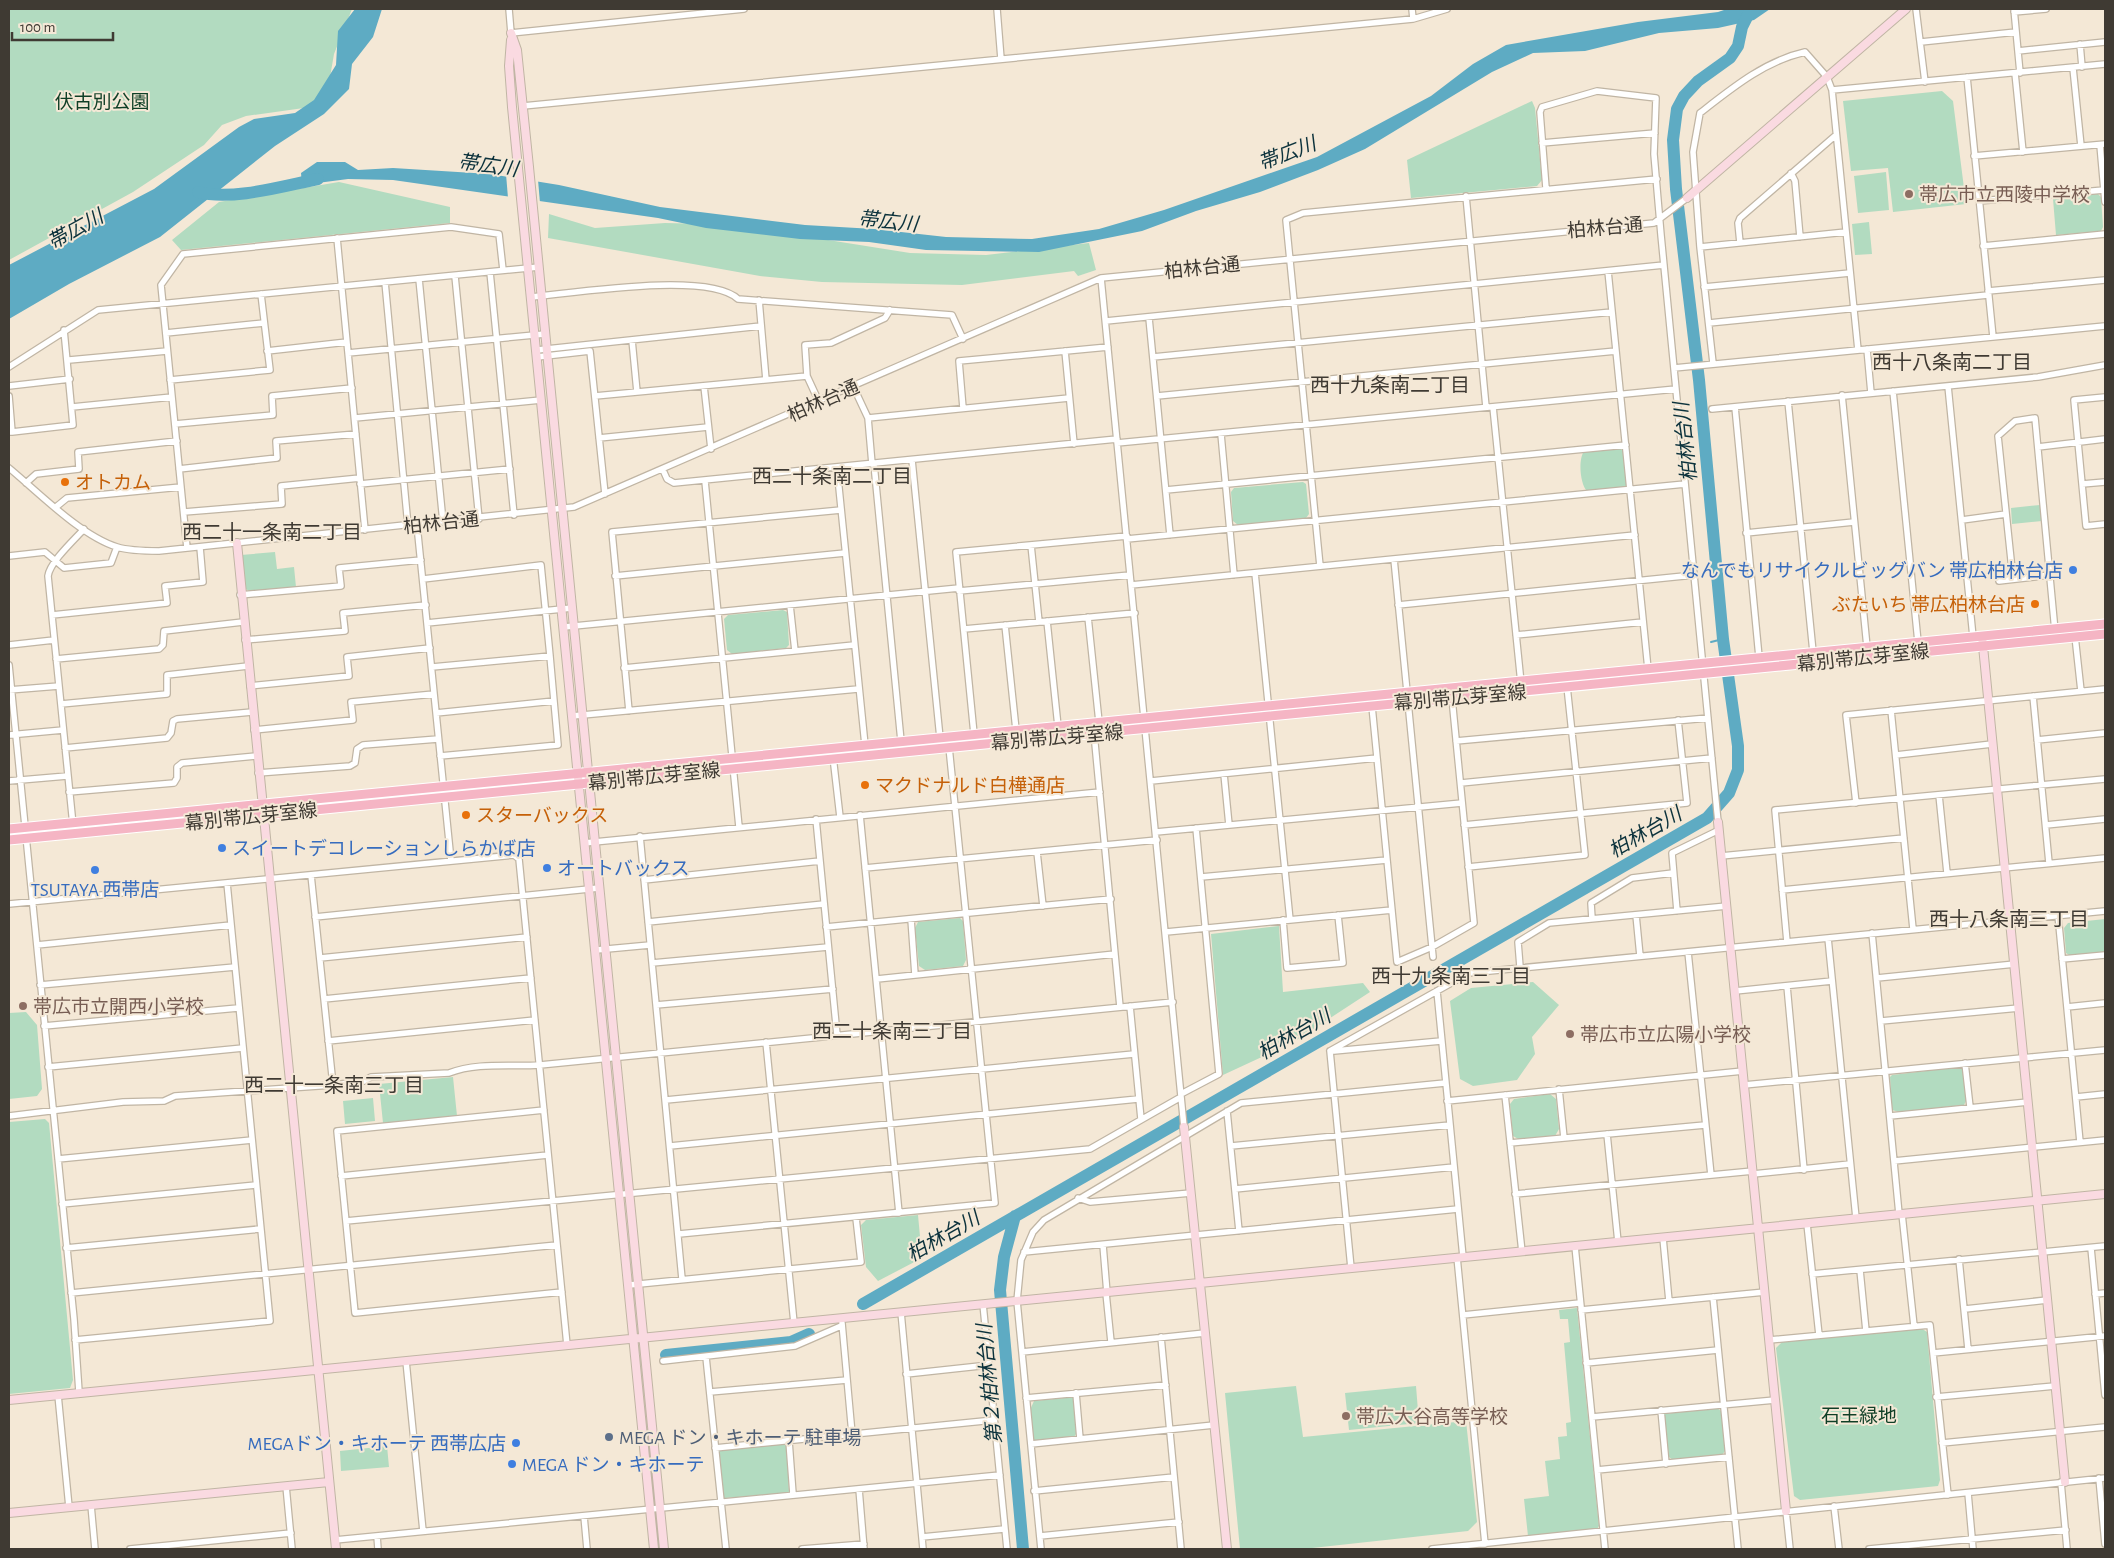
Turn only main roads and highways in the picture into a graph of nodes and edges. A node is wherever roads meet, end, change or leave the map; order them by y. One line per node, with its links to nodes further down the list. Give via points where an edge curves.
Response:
1 (2105, 624): 3 (main road, 幕別帯広芽室線)
2 (2105, 634): 3 (main road, 幕別帯広芽室線)
3 (1983, 641): 4 (main road, 幕別帯広芽室線); 4 (main road, 幕別帯広芽室線, via 1973,637)
4 (1918, 647): 5 (main road, 幕別帯広芽室線, via 1868,657 1733,670); 5 (main road, 幕別帯広芽室線, via 1866,647 1759,657 1732,660)
5 (1708, 668): 6 (main road, 幕別帯広芽室線, via 1648,668 1407,692); 6 (main road, 幕別帯広芽室線, via 1649,679 1568,687 1408,702)
6 (1372, 700): 7 (main road, 幕別帯広芽室線, via 1268,716 949,747); 7 (main road, 幕別帯広芽室線, via 1267,706 901,741)
7 (865, 750): 8 (main road, 幕別帯広芽室線, via 833,758 589,783); 8 (main road, 幕別帯広芽室線, via 832,748 732,758 588,773)
8 (578, 779): 9 (main road, 幕別帯広芽室線, via 443,786); 10 (main road, 幕別帯広芽室線, via 444,796)
9 (9, 829)
10 (9, 840)

